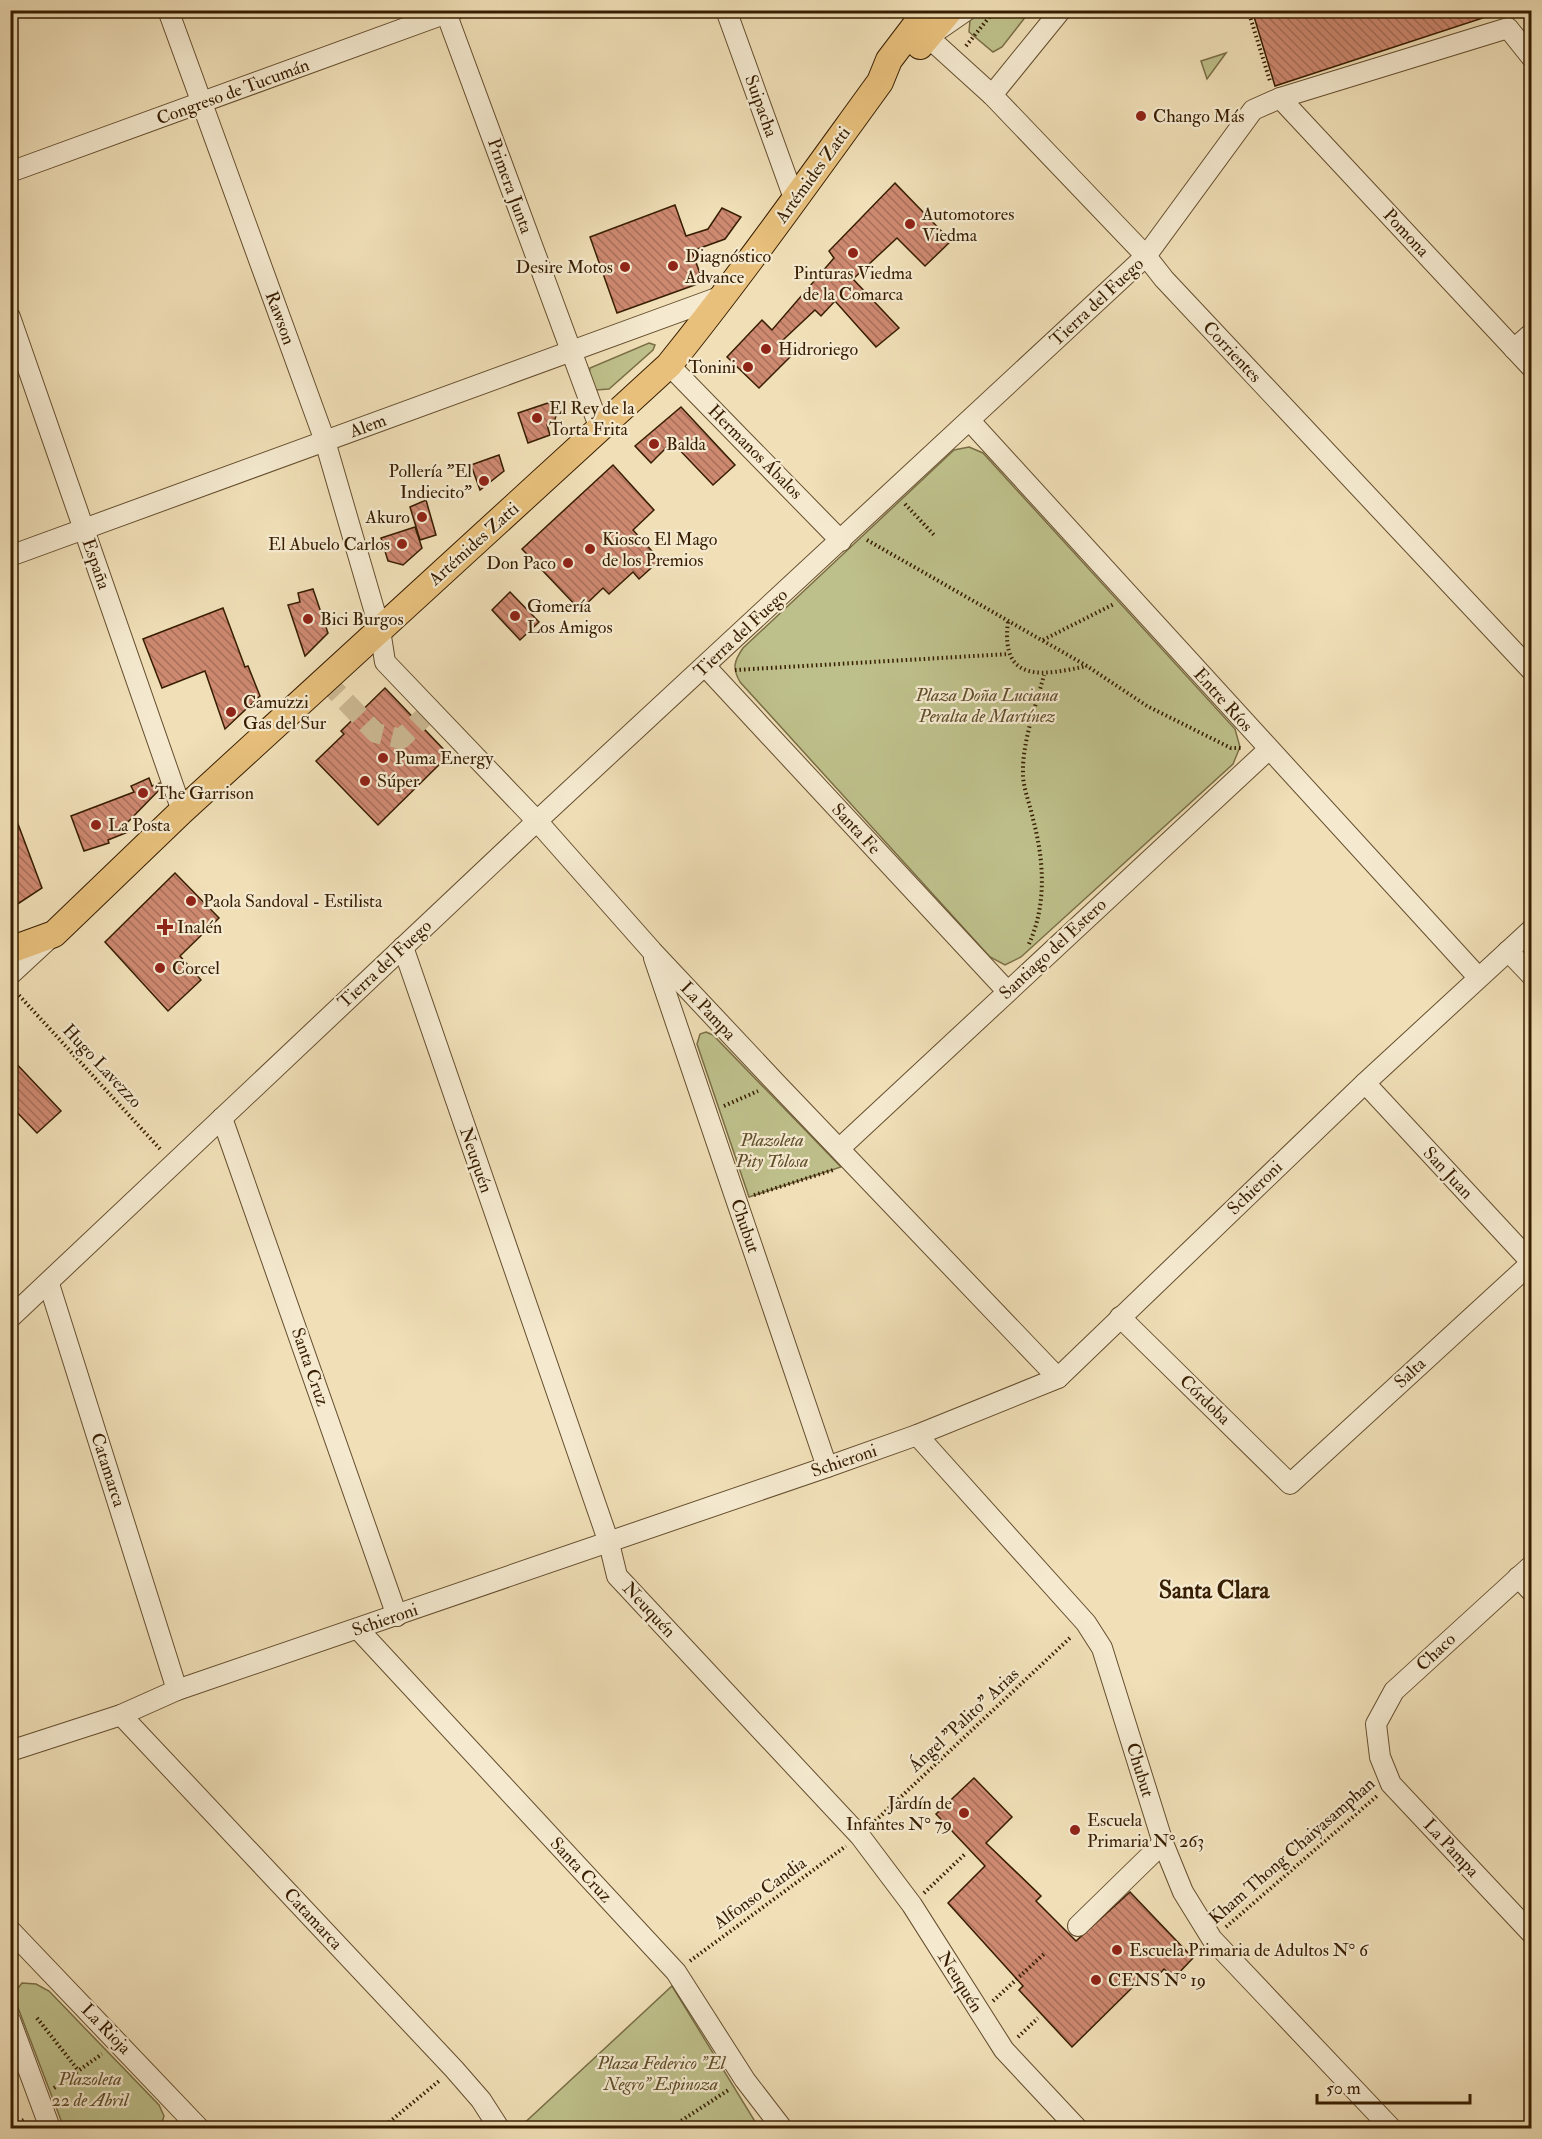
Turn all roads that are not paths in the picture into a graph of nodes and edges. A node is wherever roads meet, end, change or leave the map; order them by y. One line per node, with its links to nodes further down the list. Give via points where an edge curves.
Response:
1 (168, 10): 13 (street, Rawson)
2 (726, 10): 15 (street, Suipacha)
3 (927, 10): 10 (main road, Artémides Zatti, via 889,60)
4 (950, 10): 8 (main road, Artémides Zatti)
5 (967, 10): 8 (street)
6 (1061, 10): 11 (street)
7 (449, 12): 13 (street, Congreso de Tucumán); 21 (street, Primera Junta)
8 (928, 37): 10 (main road, Artémides Zatti, via 898,72); 11 (street, Corrientes)
9 (1532, 58): 12 (street, Tierra del Fuego, via 1508,28)
10 (880, 82): 15 (main road, Artémides Zatti)
11 (992, 95): 16 (street, Corrientes)
12 (1276, 99): 16 (street, Tierra del Fuego, via 1253,110); 20 (street, Pomona)
13 (203, 102): 14 (street, Congreso de Tucumán); 26 (street, Rawson)
14 (10, 172)
15 (795, 201): 17 (main road, Artémides Zatti)
16 (1146, 256): 24 (street, Tierra del Fuego); 32 (street, Corrientes)
17 (725, 295): 21 (street, Alem); 22 (main road, Artémides Zatti)
18 (10, 317): 27 (street, España)
19 (1532, 333): 20 (street)
20 (1514, 349): 23 (street, Pomona)
21 (571, 351): 25 (street, Primera Junta); 26 (street, Alem)
22 (669, 365): 25 (main road, Artémides Zatti); 28 (street, Hermanos Ábalos)
23 (1532, 368)
24 (970, 421): 28 (street, Tierra del Fuego); 33 (street, Entre Ríos)
25 (600, 429): 30 (main road, Artémides Zatti)
26 (325, 441): 27 (street, Alem); 30 (street, Rawson)
27 (84, 529): 29 (street, Alem); 34 (street, España)
28 (846, 536): 31 (street, Tierra del Fuego)
29 (10, 556)
30 (380, 630): 34 (main road, Artémides Zatti); 35 (street, La Pampa, via 385,662)
31 (705, 666): 35 (street, Tierra del Fuego); 45 (street, Santa Fe)
32 (1532, 671)
33 (1268, 750): 44 (street, Entre Ríos); 45 (street, Santiago del Estero)
34 (182, 811): 37 (main road, Artémides Zatti)
35 (537, 821): 38 (street, Tierra del Fuego); 40 (street, La Pampa)
36 (1532, 929): 41 (street, Schieroni)
37 (54, 934): 39 (main road, Artémides Zatti); 42 (street)
38 (403, 947): 47 (street, Tierra del Fuego); 57 (street, Neuquén)
39 (10, 950)
40 (652, 951): 48 (street, La Pampa); 55 (street, Chubut)
41 (1508, 951): 43 (street); 44 (street, Schieroni)
42 (10, 975)
43 (1532, 976)
44 (1478, 977): 46 (street, Schieroni)
45 (1007, 992): 48 (street, Santiago del Estero)
46 (1365, 1083): 49 (street, San Juan); 51 (street, Schieroni)
47 (222, 1118): 50 (street, Tierra del Fuego); 60 (street, Santa Cruz)
48 (840, 1148): 53 (street, La Pampa)
49 (1531, 1263): 56 (street, Salta)
50 (48, 1284): 52 (street, Tierra del Fuego); 62 (street, Catamarca)
51 (1120, 1317): 53 (street, Schieroni); 56 (street, Córdoba)
52 (10, 1318)
53 (1058, 1378): 54 (street, Schieroni)
54 (916, 1435): 55 (street, Schieroni); 66 (street, Chubut, via 1086,1623 1102,1648)
55 (827, 1467): 57 (street, Schieroni)
56 (1290, 1484)
57 (609, 1543): 60 (street, Schieroni); 75 (street, Neuquén, via 617,1576 860,1836 912,1905 1004,2050)
58 (1525, 1571): 59 (street); 65 (street, Chaco, via 1394,1691 1376,1724)
59 (1532, 1592)
60 (397, 1616): 61 (street, Schieroni)
61 (358, 1629): 62 (street, Schieroni); 74 (street, Santa Cruz, via 676,1972 745,2080)
62 (177, 1690): 63 (street, Schieroni)
63 (121, 1715): 64 (street, Schieroni); 73 (street, Catamarca, via 454,2069)
64 (10, 1751)
65 (1380, 1757): 69 (street, La Pampa, via 1390,1784)
66 (1163, 1843): 67 (street); 76 (street, Chubut, via 1183,1892 1212,1939)
67 (1077, 1926)
68 (10, 1930): 71 (street, La Rioja, via 119,2042)
69 (1532, 1934)
70 (10, 2020): 72 (street)
71 (192, 2126)
72 (50, 2128)
73 (499, 2128)
74 (782, 2128)
75 (1077, 2128)
76 (1391, 2128)

